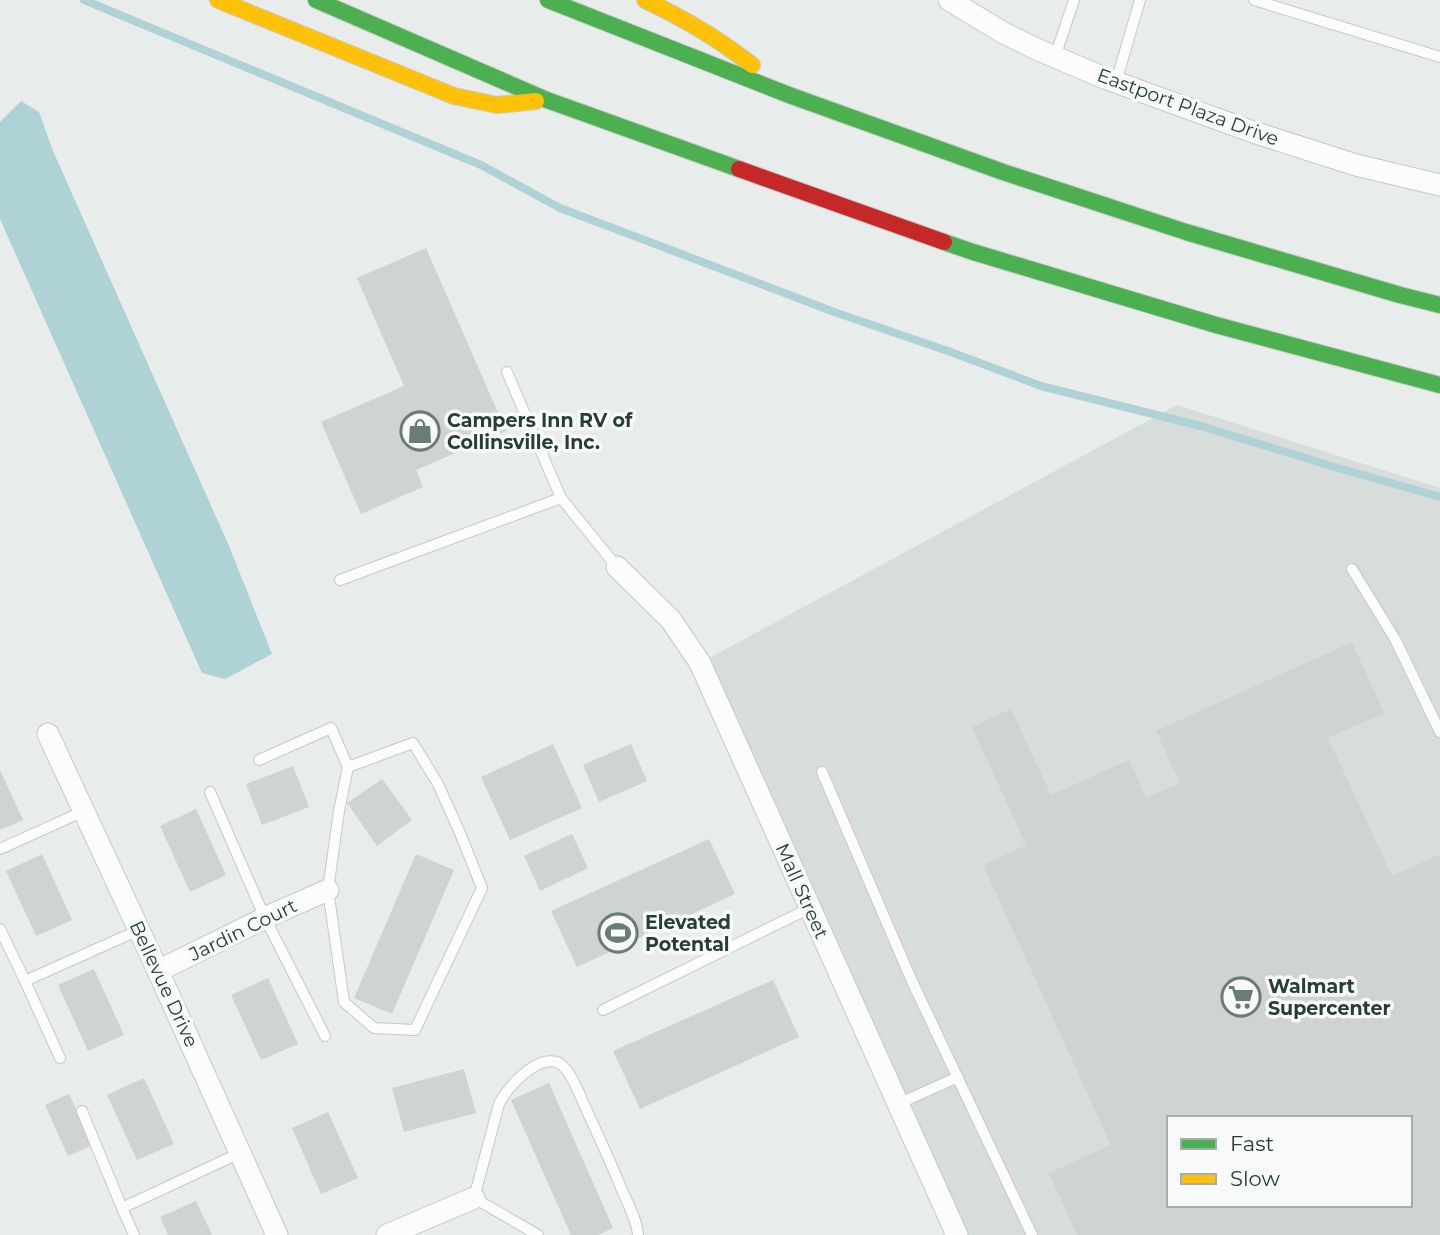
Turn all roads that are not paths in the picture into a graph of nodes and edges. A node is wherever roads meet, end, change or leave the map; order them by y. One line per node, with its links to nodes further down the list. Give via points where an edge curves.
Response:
1 (218, 0): 13 (highway, via 454,96 497,104)
2 (316, 0): 13 (highway)
3 (548, 0): 12 (highway)
4 (645, 0): 12 (highway, via 737,52)
5 (948, 0): 9 (street, Eastport Plaza Drive)
6 (1074, 0): 9 (lane)
7 (1140, 0): 11 (lane)
8 (1254, 0): 10 (lane)
9 (1055, 57): 11 (street, Eastport Plaza Drive)
10 (1440, 57)
11 (1116, 82): 14 (street, Eastport Plaza Drive, via 1356,165)
12 (789, 95): 15 (highway, via 1173,228)
13 (547, 100): 17 (highway, via 973,252 1216,325)
14 (1440, 186)
15 (1440, 305)
16 (507, 372): 18 (lane)
17 (1440, 385)
18 (561, 498): 19 (lane); 21 (lane)
19 (617, 567): 31 (street, Mall Street, via 671,620 700,663)
20 (1352, 569): 22 (lane, via 1395,639)
21 (340, 580)
22 (1440, 732)
23 (48, 734): 28 (street, Bellevue Drive)
24 (259, 760): 25 (lane, via 331,727)
25 (348, 767): 30 (lane); 30 (lane, via 413,743 438,784 482,888 415,1030 374,1028 344,1002)
26 (822, 772): 40 (lane)
27 (210, 792): 32 (lane)
28 (83, 811): 29 (lane); 34 (street, Bellevue Drive)
29 (0, 849)
30 (328, 890): 32 (street, Jardin Court)
31 (810, 908): 37 (lane); 41 (street, Mall Street)
32 (265, 918): 35 (street, Jardin Court); 38 (lane)
33 (0, 929): 36 (lane)
34 (139, 930): 35 (street, Bellevue Drive); 36 (lane)
35 (158, 971): 43 (street, Bellevue Drive)
36 (25, 981): 39 (lane)
37 (603, 1010)
38 (325, 1036)
39 (60, 1058)
40 (958, 1077): 41 (lane); 52 (lane)
41 (898, 1104): 51 (street, Mall Street)
42 (82, 1111): 45 (lane)
43 (240, 1153): 45 (lane); 47 (street, Bellevue Drive)
44 (474, 1198): 48 (street); 49 (lane); 50 (lane, via 506,1091 533,1067 558,1062 567,1070 601,1142)
45 (121, 1208): 46 (lane)
46 (134, 1235)
47 (277, 1235)
48 (387, 1235)
49 (538, 1235)
50 (638, 1235)
51 (957, 1235)
52 (1032, 1235)

